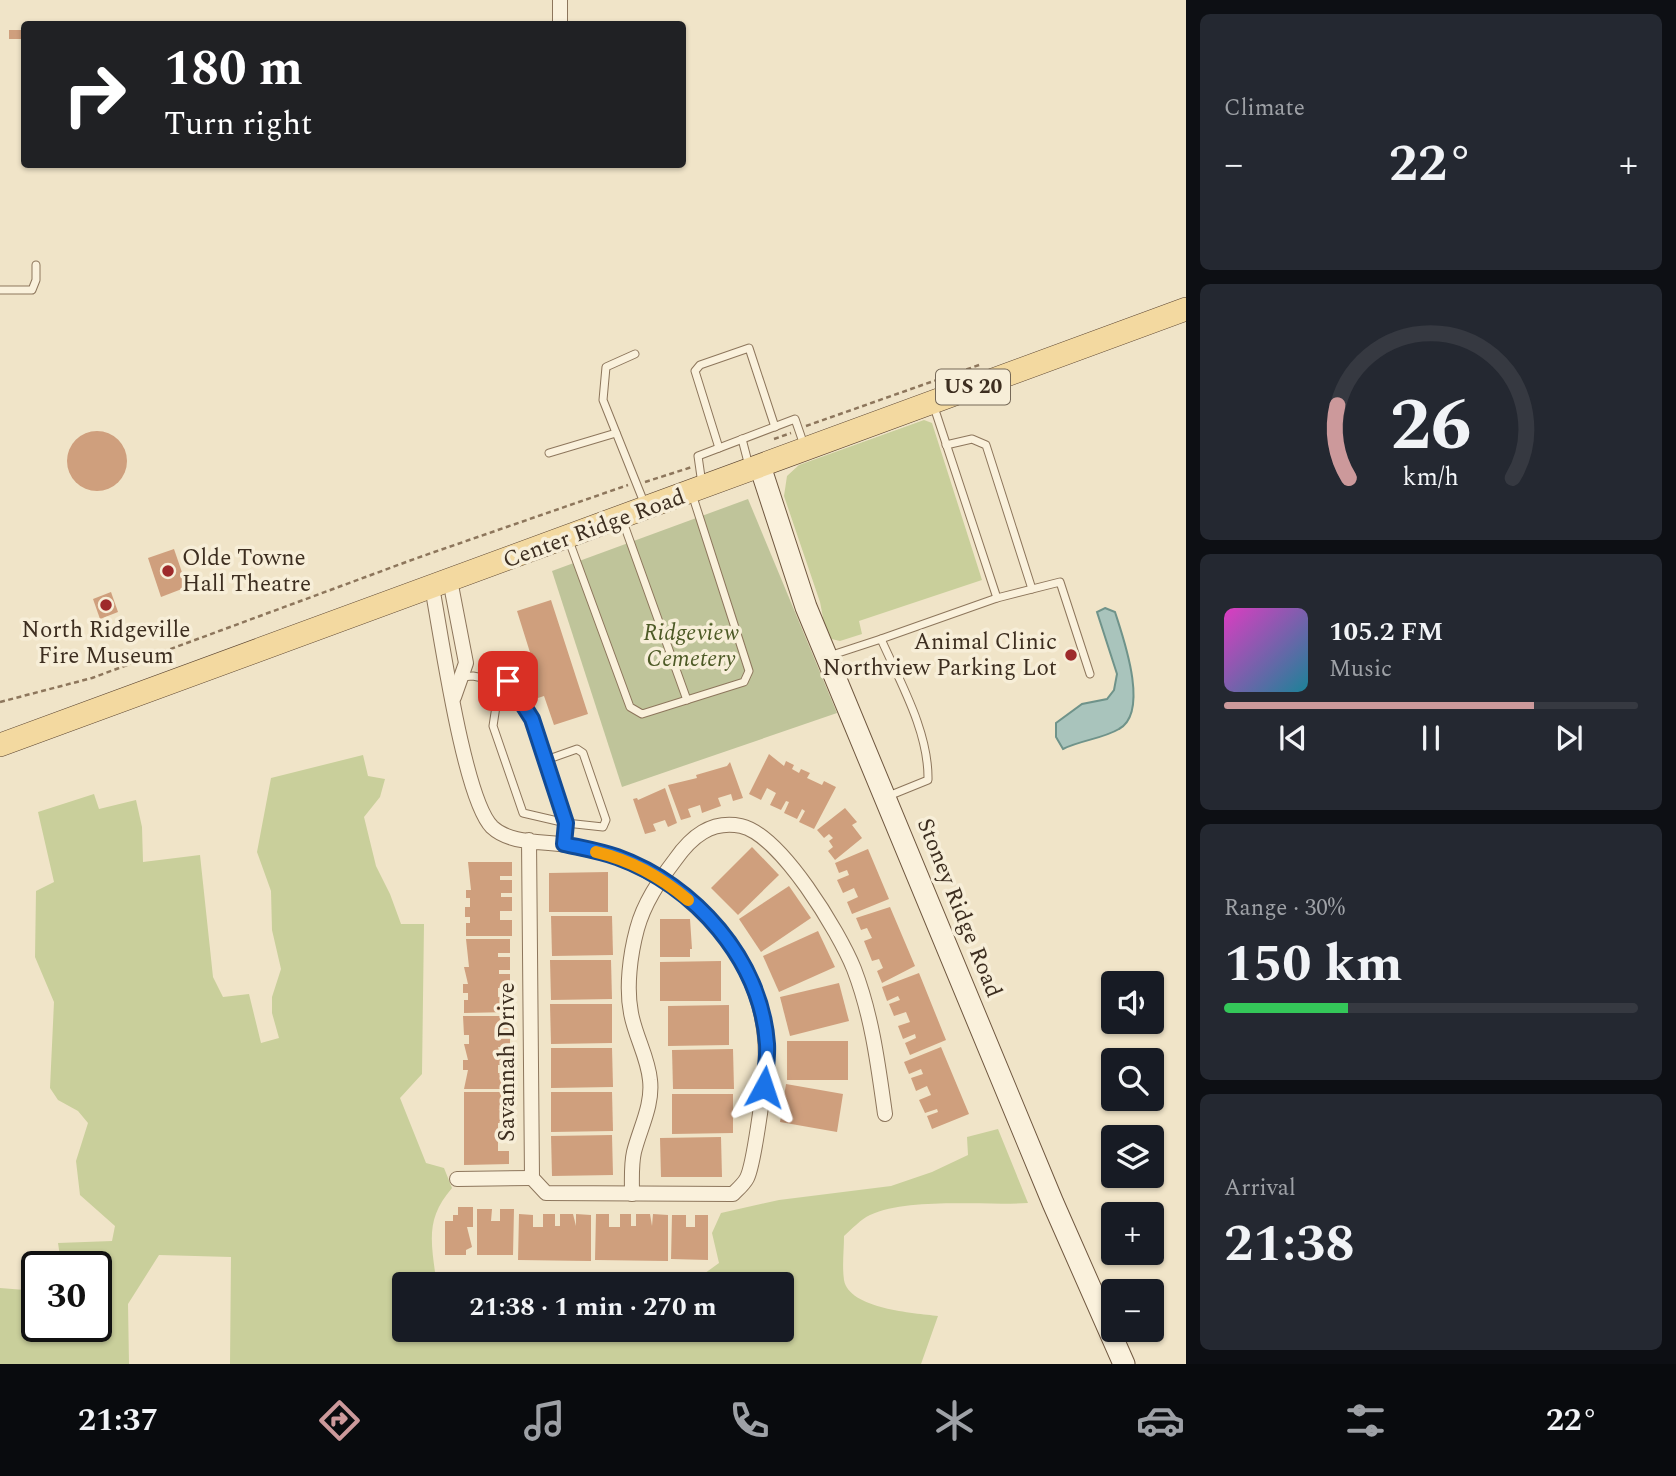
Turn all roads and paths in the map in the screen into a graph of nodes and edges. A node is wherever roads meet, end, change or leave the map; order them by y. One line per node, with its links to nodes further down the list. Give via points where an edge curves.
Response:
1 (560, 0): 2 (street)
2 (559, 21)
3 (36, 265): 4 (lane, via 32,290)
4 (0, 290)
5 (1186, 309): 8 (main road, Center Ridge Road / US 20)
6 (635, 354): 10 (lane, via 606,367 603,400)
7 (992, 360): 13 (path, via 810,424)
8 (932, 402): 13 (main road, Center Ridge Road / US 20); 14 (lane)
9 (775, 427): 11 (lane); 13 (lane, via 794,419); 15 (lane, via 749,348 700,365 695,371)
10 (616, 433): 16 (lane); 19 (lane)
11 (742, 439): 15 (lane); 18 (lane)
12 (769, 440): 13 (path)
13 (802, 440): 18 (main road, Center Ridge Road / US 20)
14 (946, 444): 25 (lane, via 972,439 986,445); 26 (lane)
15 (719, 448): 17 (lane, via 698,456)
16 (549, 453)
17 (699, 464): 19 (path); 20 (lane)
18 (755, 468): 20 (main road, Center Ridge Road / US 20); 28 (street, Stoney Ridge Road)
19 (634, 483): 21 (lane); 33 (path, via 92,678)
20 (697, 491): 21 (main road, Center Ridge Road / US 20); 32 (lane, via 749,671 744,682)
21 (647, 509): 22 (main road, Center Ridge Road / US 20)
22 (622, 518): 23 (main road, Center Ridge Road / US 20); 32 (lane)
23 (568, 538): 24 (main road, Center Ridge Road / US 20); 32 (lane, via 630,707 642,714)
24 (441, 584): 30 (street); 35 (main road, Center Ridge Road / US 20)
25 (1032, 589): 26 (lane); 29 (lane, via 1060,582)
26 (997, 598): 27 (lane)
27 (881, 639): 28 (lane); 38 (lane, via 912,709 928,766 928,780)
28 (827, 656): 38 (street, Stoney Ridge Road)
29 (1090, 674)
30 (456, 679): 31 (lane); 40 (street, via 454,699 472,793 492,826 507,837)
31 (500, 680): 37 (lane, via 512,684 530,714); 39 (lane, via 493,726 521,809 532,817)
32 (687, 700)
33 (0, 702)
34 (0, 727): 35 (main road)
35 (49, 727): 36 (main road, Center Ridge Road / US 20)
36 (0, 745)
37 (545, 760): 39 (lane); 39 (lane, via 577,749 583,753 606,820 599,828)
38 (885, 798): 47 (street, Stoney Ridge Road)
39 (566, 823): 41 (lane)
40 (530, 840): 41 (street); 44 (street, Savannah Drive)
41 (564, 844): 42 (street, via 618,858)
42 (660, 879): 43 (street, via 686,844 717,825 741,826 772,847 821,904 853,968 874,1031); 46 (street, via 637,929 630,979 631,1014 650,1079 648,1107 634,1154); 46 (street, via 715,923 751,978 768,1046 747,1178 733,1194)
43 (885, 1114)
44 (532, 1178): 45 (street); 46 (street, via 546,1193)
45 (457, 1179)
46 (632, 1194)
47 (1124, 1364)

